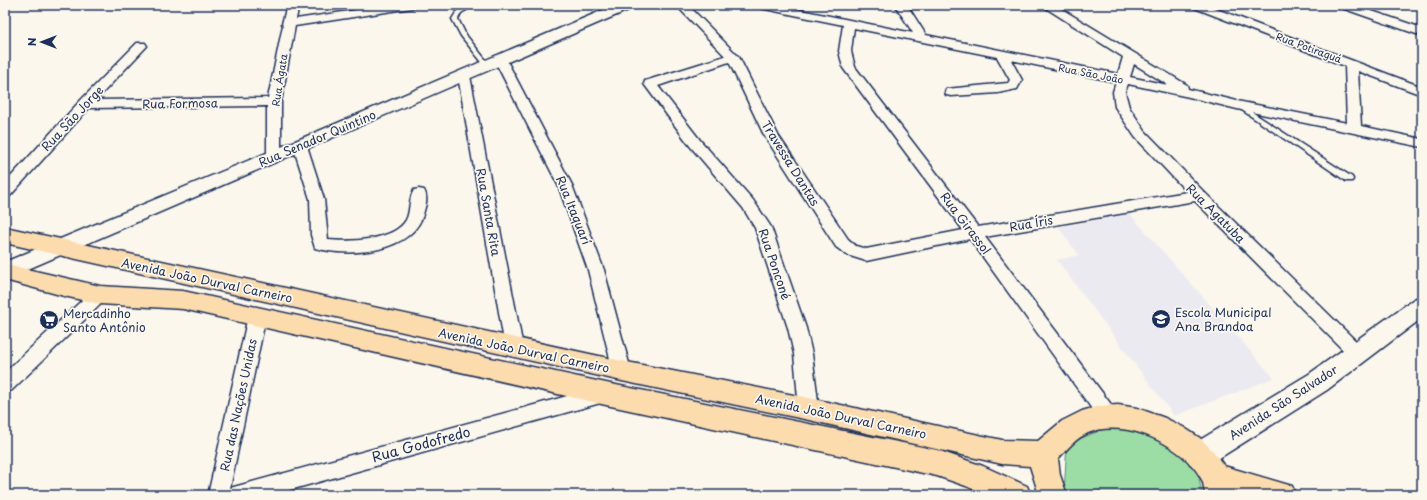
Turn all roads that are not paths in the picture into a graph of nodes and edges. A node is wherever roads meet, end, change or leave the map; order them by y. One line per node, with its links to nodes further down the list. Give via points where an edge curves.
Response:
1 (293, 5): 13 (street, Rua Ágata)
2 (412, 5): 13 (street)
3 (472, 5): 21 (lane, via 459,12 455,19 463,35)
4 (682, 5): 20 (street, Travessa Dantas)
5 (760, 5): 14 (street, Rua São João)
6 (901, 5): 16 (street)
7 (1046, 5): 19 (street)
8 (1196, 5): 12 (street, Rua Potiraguá)
9 (1231, 5): 12 (street)
10 (1343, 5): 15 (street)
11 (625, 6): 21 (street, Rua Senador Quintino)
12 (1220, 14): 22 (street, Rua Potiraguá)
13 (288, 24): 28 (street, Rua Ágata)
14 (849, 24): 16 (street, Rua São João); 39 (street, Rua Girassol, via 844,59 849,68)
15 (1422, 32)
16 (922, 38): 18 (street, Rua São João)
17 (141, 46): 29 (street, Rua São Jorge)
18 (1002, 55): 24 (street, Rua São João); 26 (street, via 1016,80 1012,86)
19 (1130, 55): 24 (street, Rua Agatuba); 27 (street)
20 (733, 57): 42 (street, Travessa Dantas, via 771,135 842,243 849,250); 52 (street, Rua Ponconé, via 650,84 764,227 797,328 803,354)
21 (494, 62): 23 (street, Rua Senador Quintino); 49 (street, Rua Itaquarí, via 566,185 596,270)
22 (1351, 62): 25 (street, Rua Potiraguá); 31 (street)
23 (464, 76): 33 (street, Rua Senador Quintino); 47 (street, Rua Santa Rita)
24 (1122, 79): 27 (street, Rua São João); 38 (street, Rua Agatuba, via 1119,92 1122,107 1130,120)
25 (1422, 91)
26 (951, 92)
27 (1190, 93): 30 (street, Rua São João)
28 (274, 102): 29 (street, Rua Formosa); 34 (street, Rua Ágata)
29 (85, 104): 36 (street, Rua São Jorge)
30 (1237, 105): 31 (street, Rua São João); 35 (lane)
31 (1354, 129): 32 (street, Rua São João)
32 (1422, 143)
33 (300, 146): 34 (street, Rua Senador Quintino); 37 (street, via 318,199 319,235 321,244 325,246 357,246 386,242 400,236 408,230 416,216)
34 (274, 156): 41 (street, Rua Senador Quintino)
35 (1349, 179)
36 (5, 192)
37 (419, 194)
38 (1198, 195): 39 (street, Rua Íris); 48 (street, Rua Agatuba)
39 (974, 233): 42 (street, Rua Íris); 53 (street, Rua Girassol)
40 (5, 235): 41 (main road, Avenida João Durval Carneiro)
41 (58, 247): 43 (street, Rua Senador Quintino); 47 (main road, Avenida João Durval Carneiro)
42 (866, 255)
43 (5, 271): 44 (main road, Avenida João Durval Carneiro)
44 (99, 295): 46 (main road, Avenida João Durval Carneiro, via 131,299 183,300); 50 (street)
45 (1422, 305): 48 (street, Avenida São Salvador)
46 (257, 316): 51 (main road, Avenida João Durval Carneiro); 56 (street, Rua das Nações Unidas)
47 (514, 347): 49 (main road, Avenida João Durval Carneiro)
48 (1356, 352): 55 (street, Avenida São Salvador)
49 (622, 371): 52 (main road, Avenida João Durval Carneiro)
50 (5, 384)
51 (606, 394): 57 (street, Rua Godofredo); 58 (main road, Avenida João Durval Carneiro, via 937,463 973,475)
52 (809, 409): 54 (main road, Avenida João Durval Carneiro, via 1002,452)
53 (1109, 417): 54 (main road, via 1083,423 1065,432); 55 (main road, via 1145,421 1173,433)
54 (1044, 454): 59 (main road, via 1046,478)
55 (1211, 475): 60 (main road)
56 (218, 495)
57 (237, 495)
58 (1017, 495)
59 (1053, 495)
60 (1282, 495)

